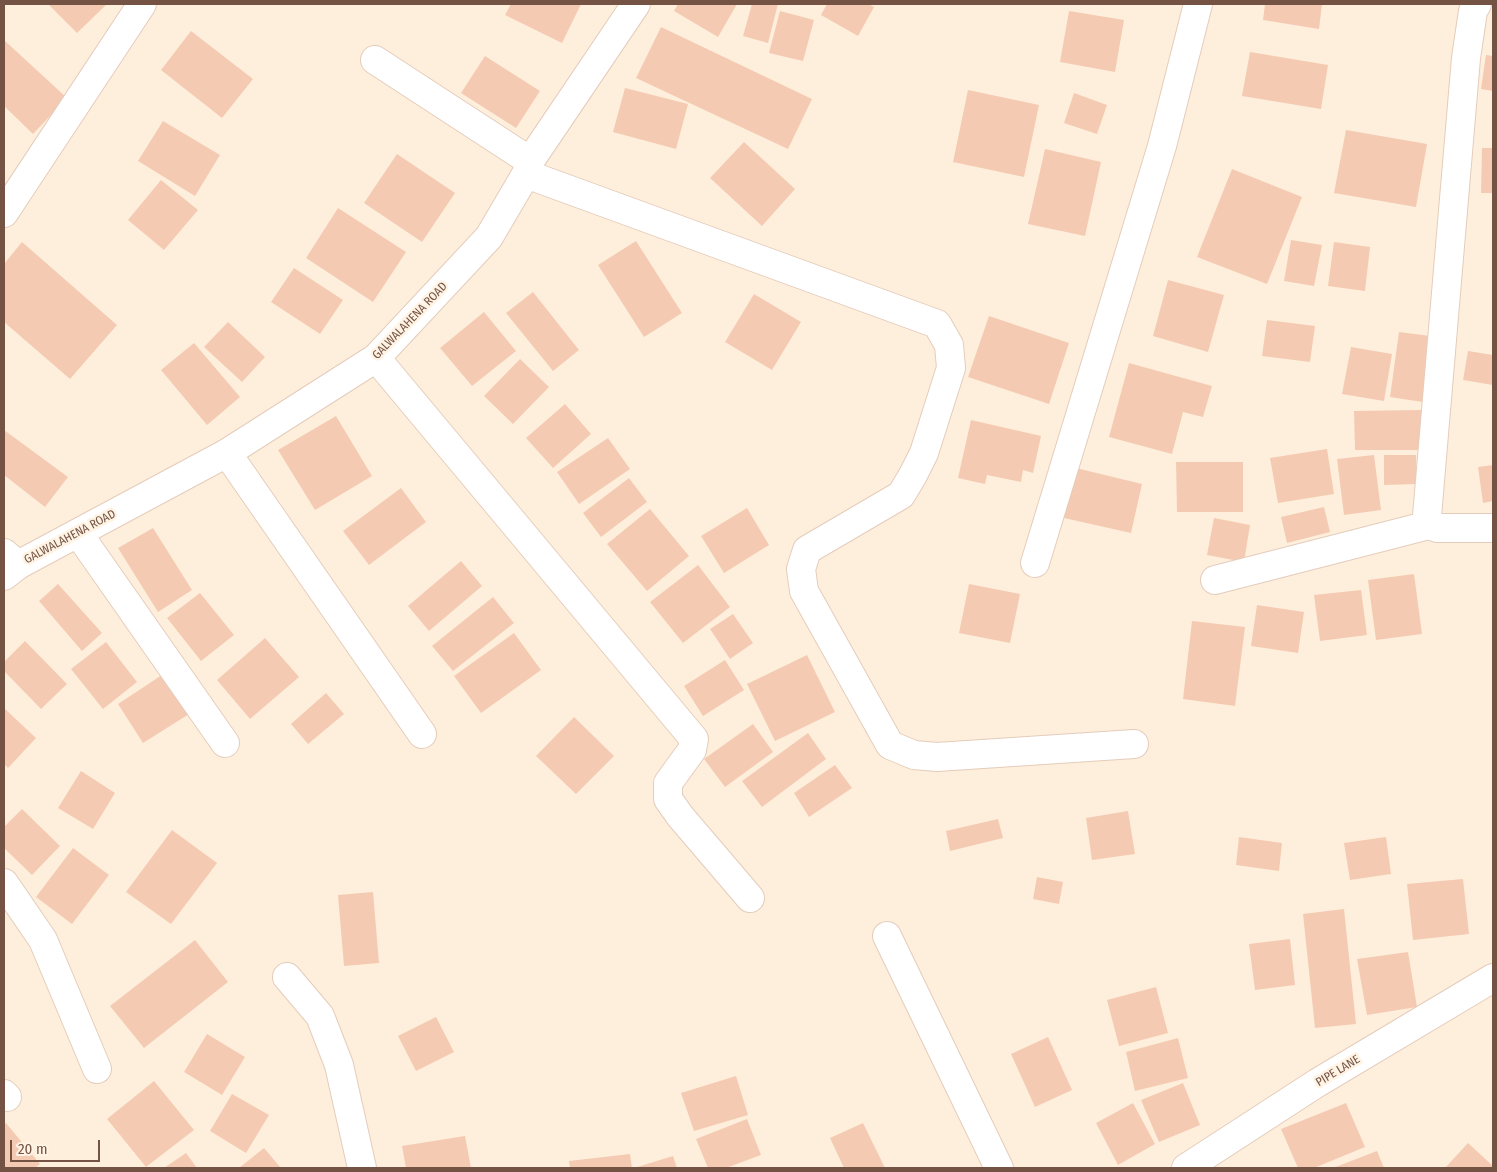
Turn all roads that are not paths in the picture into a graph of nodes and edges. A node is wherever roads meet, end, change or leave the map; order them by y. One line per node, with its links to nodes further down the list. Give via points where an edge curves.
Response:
1 (142, 4): 7 (street)
2 (636, 4): 6 (street, GALWALAHENA ROAD)
3 (1198, 4): 13 (street, via 1162,146)
4 (1477, 4): 10 (street, via 1473,11 1466,58 1430,473)
5 (375, 60): 6 (street)
6 (528, 168): 8 (street, GALWALAHENA ROAD, via 489,237); 18 (street, via 936,324 949,345 951,368 924,453 913,475 901,495 807,550 801,569 804,591 890,745 914,755 937,757)
7 (4, 213)
8 (376, 358): 9 (street, GALWALAHENA ROAD); 20 (street, via 694,739 692,750 668,783 668,799)
9 (227, 453): 12 (street, GALWALAHENA ROAD); 16 (street)
10 (1429, 525): 11 (street, via 1436,528); 15 (street)
11 (1493, 528)
12 (78, 533): 14 (street, GALWALAHENA ROAD); 17 (street)
13 (1035, 563)
14 (8, 565)
15 (1215, 580)
16 (422, 734)
17 (225, 743)
18 (1134, 744)
19 (4, 883): 24 (street, via 43,940)
20 (750, 898)
21 (887, 936): 26 (street)
22 (286, 977): 25 (street, via 320,1016 338,1065)
23 (1493, 978): 27 (street, PIPE LANE, via 1317,1083)
24 (97, 1069)
25 (362, 1168)
26 (999, 1168)
27 (1186, 1168)

